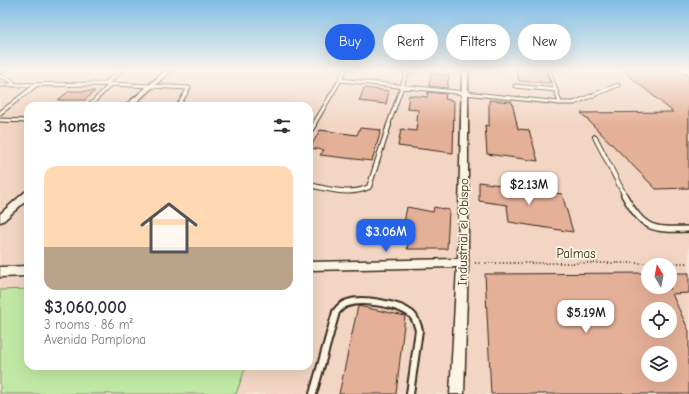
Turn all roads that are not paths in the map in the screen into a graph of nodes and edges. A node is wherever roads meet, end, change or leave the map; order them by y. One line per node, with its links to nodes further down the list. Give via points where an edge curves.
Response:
1 (32, 88): 17 (lane)
2 (107, 88): 13 (lane)
3 (147, 88): 14 (street)
4 (189, 88): 15 (lane)
5 (335, 88): 20 (lane)
6 (401, 88): 22 (lane, via 369,187 354,192)
7 (414, 88): 12 (lane)
8 (465, 88): 12 (street, Industrial el Obispo)
9 (539, 88): 11 (lane)
10 (610, 88): 16 (lane, via 574,103)
11 (556, 90): 16 (lane)
12 (465, 94): 16 (lane); 26 (street, Industrial el Obispo)
13 (93, 102)
14 (132, 102)
15 (180, 102)
16 (560, 103)
17 (0, 113)
18 (0, 120): 19 (lane)
19 (24, 121)
20 (313, 127)
21 (595, 137): 25 (lane, via 626,198 642,223 658,230)
22 (313, 186)
23 (24, 198): 24 (street)
24 (0, 219)
25 (689, 229)
26 (463, 263): 27 (street); 32 (street, Industrial el Obispo)
27 (313, 266)
28 (24, 271): 29 (street)
29 (0, 272)
30 (313, 394): 31 (lane, via 336,312 340,306 356,301 406,310 419,323)
31 (410, 394)
32 (457, 394)

